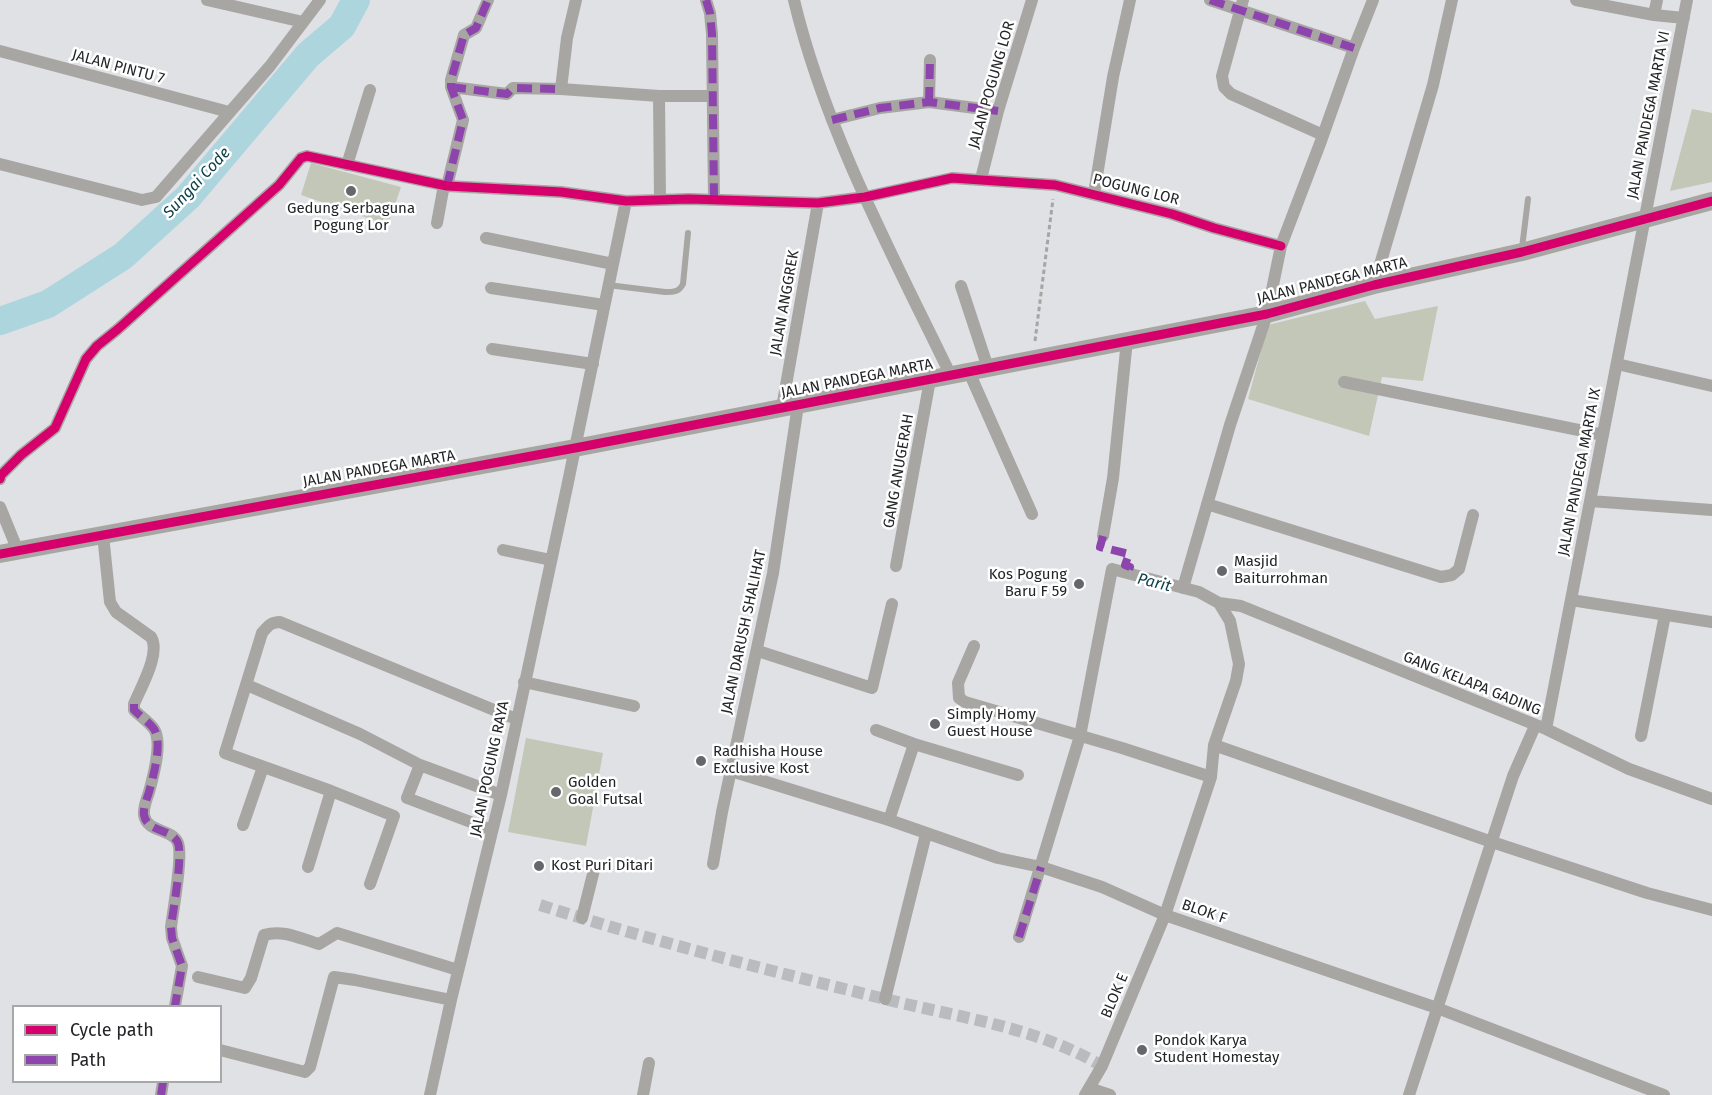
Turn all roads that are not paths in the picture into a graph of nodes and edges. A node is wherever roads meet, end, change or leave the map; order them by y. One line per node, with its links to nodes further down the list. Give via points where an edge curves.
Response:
1 (207, 0): 18 (street)
2 (320, 0): 18 (street)
3 (488, 0): 22 (street, via 476,28 464,35)
4 (576, 0): 23 (street)
5 (706, 0): 26 (street, via 712,33)
6 (794, 0): 30 (street)
7 (1032, 0): 28 (street, JALAN POGUNG LOR)
8 (1130, 0): 36 (street, POGUNG LOR)
9 (1210, 0): 15 (street)
10 (1373, 0): 19 (street)
11 (1452, 0): 52 (street, via 1433,85)
12 (1576, 0): 16 (street, JALAN PANDEGA MARTA VI)
13 (1657, 0): 16 (street)
14 (1687, 0): 17 (street)
15 (1242, 5): 19 (street); 31 (street, via 1222,76 1224,87 1231,94)
16 (1654, 15): 17 (street, JALAN PANDEGA MARTA VI)
17 (1684, 18): 44 (street, JALAN PANDEGA MARTA VI)
18 (303, 22): 29 (street)
19 (1354, 48): 31 (street)
20 (0, 51): 29 (street, JALAN PINTU 7)
21 (930, 60): 27 (street)
22 (451, 87): 23 (street, via 507,94 513,88); 35 (street, via 463,120)
23 (561, 89): 25 (street)
24 (370, 90): 33 (street)
25 (659, 96): 26 (street); 40 (street)
26 (711, 96): 38 (street)
27 (929, 102): 28 (street); 30 (street, via 880,108)
28 (998, 111): 34 (street, JALAN POGUNG LOR)
29 (229, 112): 32 (street, via 156,198 142,200)
30 (832, 120): 37 (street)
31 (1323, 135): 48 (street)
32 (0, 164)
33 (347, 165): 35 (street, POGUNG LOR); 69 (street, POGUNG LOR, via 301,158 279,185 97,346 86,359 55,428 21,455)
34 (981, 179): 36 (street, POGUNG LOR, via 1055,185); 37 (street, POGUNG LOR, via 952,178)
35 (446, 185): 41 (street, POGUNG LOR, via 561,192); 45 (street)
36 (1094, 194): 48 (street, POGUNG LOR)
37 (865, 198): 43 (street, POGUNG LOR); 62 (street)
38 (714, 199): 40 (street, POGUNG LOR); 43 (street, POGUNG LOR)
39 (1528, 199): 49 (lane)
40 (660, 200): 41 (street, POGUNG LOR)
41 (626, 201): 50 (street, JALAN POGUNG RAYA)
42 (1712, 201): 44 (street, JALAN PANDEGA MARTA)
43 (818, 203): 66 (street, JALAN ANGGREK)
44 (1644, 220): 49 (street, JALAN PANDEGA MARTA); 60 (street, JALAN PANDEGA MARTA IX)
45 (437, 223)
46 (688, 233): 51 (lane, via 684,284 680,290 665,292)
47 (486, 237): 50 (street)
48 (1281, 246): 56 (street)
49 (1522, 252): 52 (street, JALAN PANDEGA MARTA)
50 (613, 264): 51 (street, JALAN POGUNG RAYA)
51 (608, 285): 55 (street, JALAN POGUNG RAYA)
52 (1374, 285): 56 (street, JALAN PANDEGA MARTA)
53 (961, 286): 61 (street)
54 (492, 288): 55 (street)
55 (604, 306): 59 (street, JALAN POGUNG RAYA)
56 (1267, 314): 57 (street, JALAN PANDEGA MARTA); 71 (street)
57 (1127, 340): 61 (street, JALAN PANDEGA MARTA); 77 (street)
58 (492, 350): 59 (street)
59 (593, 364): 68 (street, JALAN POGUNG RAYA)
60 (1617, 364): 65 (street); 67 (street, JALAN PANDEGA MARTA IX)
61 (988, 368): 62 (street, JALAN PANDEGA MARTA)
62 (960, 374): 63 (street, JALAN PANDEGA MARTA); 74 (street)
63 (930, 380): 66 (street, JALAN PANDEGA MARTA); 81 (street, GANG ANUGERAH)
64 (1344, 382): 67 (street)
65 (1712, 386)
66 (790, 406): 68 (street, JALAN PANDEGA MARTA); 89 (street, JALAN DARUSH SHALIHAT, via 773,573)
67 (1603, 435): 70 (street, JALAN PANDEGA MARTA IX)
68 (575, 448): 76 (street, JALAN PANDEGA MARTA); 80 (street, JALAN POGUNG RAYA)
69 (0, 479)
70 (1590, 501): 73 (street); 83 (street, JALAN PANDEGA MARTA IX)
71 (1207, 504): 75 (street, via 1441,577 1459,569); 82 (street)
72 (0, 507): 79 (street)
73 (1712, 510)
74 (1032, 514)
75 (1473, 515)
76 (103, 535): 79 (street, JALAN PANDEGA MARTA); 126 (street, via 110,602 116,612 155,642 134,710 153,727 157,737 156,768 144,816 152,827 178,843 171,927 182,966)
77 (1103, 536)
78 (504, 550): 80 (street)
79 (9, 552)
80 (551, 560): 90 (street, JALAN POGUNG RAYA)
81 (896, 566)
82 (1183, 588): 84 (street, GANG KELAPA GADING); 96 (street, GANG KELAPA GADING, via 1112,569)
83 (1571, 600): 86 (street); 94 (street, JALAN PANDEGA MARTA IX)
84 (1219, 603): 94 (street, GANG KELAPA GADING, via 1241,606); 99 (street, BLOK E, via 1230,621 1239,664)
85 (892, 604): 89 (street, via 872,688)
86 (1665, 615): 87 (street); 97 (street)
87 (1712, 622)
88 (974, 646): 96 (street, via 958,683 959,698)
89 (758, 651): 102 (street, JALAN DARUSH SHALIHAT)
90 (524, 682): 92 (street); 93 (street, JALAN POGUNG RAYA)
91 (247, 685): 93 (street, via 262,633 274,622 280,622); 100 (street); 101 (street, via 225,753)
92 (634, 706)
93 (516, 719): 106 (street, JALAN POGUNG RAYA)
94 (1541, 728): 107 (street, GANG KELAPA GADING, via 1629,769); 112 (street, JALAN PANDEGA MARTA IX, via 1513,776)
95 (876, 730): 98 (street)
96 (1080, 736): 104 (street); 116 (street)
97 (1641, 736)
98 (914, 744): 103 (street); 108 (street)
99 (1214, 745): 104 (street, BLOK E); 112 (street)
100 (420, 765): 106 (street); 110 (street, via 407,798)
101 (263, 767): 105 (street); 109 (street)
102 (731, 771): 108 (street, BLOK F); 113 (street, JALAN DARUSH SHALIHAT)
103 (1018, 775)
104 (1211, 777): 119 (street, BLOK E)
105 (331, 791): 115 (street); 117 (street, via 394,816)
106 (501, 795): 110 (street, JALAN POGUNG RAYA)
107 (1712, 799)
108 (889, 820): 111 (street, BLOK F)
109 (243, 825)
110 (492, 830): 122 (street, JALAN POGUNG RAYA)
111 (926, 834): 116 (street, BLOK F, via 998,858); 124 (street)
112 (1492, 842): 118 (street); 127 (street, JALAN PANDEGA MARTA IX)
113 (713, 864)
114 (595, 866): 120 (street)
115 (308, 867)
116 (1041, 867): 119 (street, BLOK F, via 1102,887); 121 (street)
117 (370, 885)
118 (1712, 910)
119 (1165, 915): 127 (street, BLOK F); 130 (street, BLOK E, via 1102,1066)
120 (582, 918)
121 (1019, 937)
122 (458, 970): 123 (street, via 337,933 319,944 272,932 264,935 245,988); 125 (street, JALAN POGUNG RAYA)
123 (198, 977)
124 (885, 999)
125 (451, 1000): 128 (street, via 334,977 310,1066 305,1072); 131 (street, JALAN POGUNG RAYA)
126 (175, 1005)
127 (1437, 1008): 134 (street, JALAN PANDEGA MARTA IX); 135 (street, BLOK F)
128 (222, 1051)
129 (649, 1063): 132 (street)
130 (1087, 1092): 133 (street, BLOK E)
131 (430, 1095)
132 (643, 1095)
133 (1110, 1095)
134 (1408, 1095)
135 (1664, 1095)

